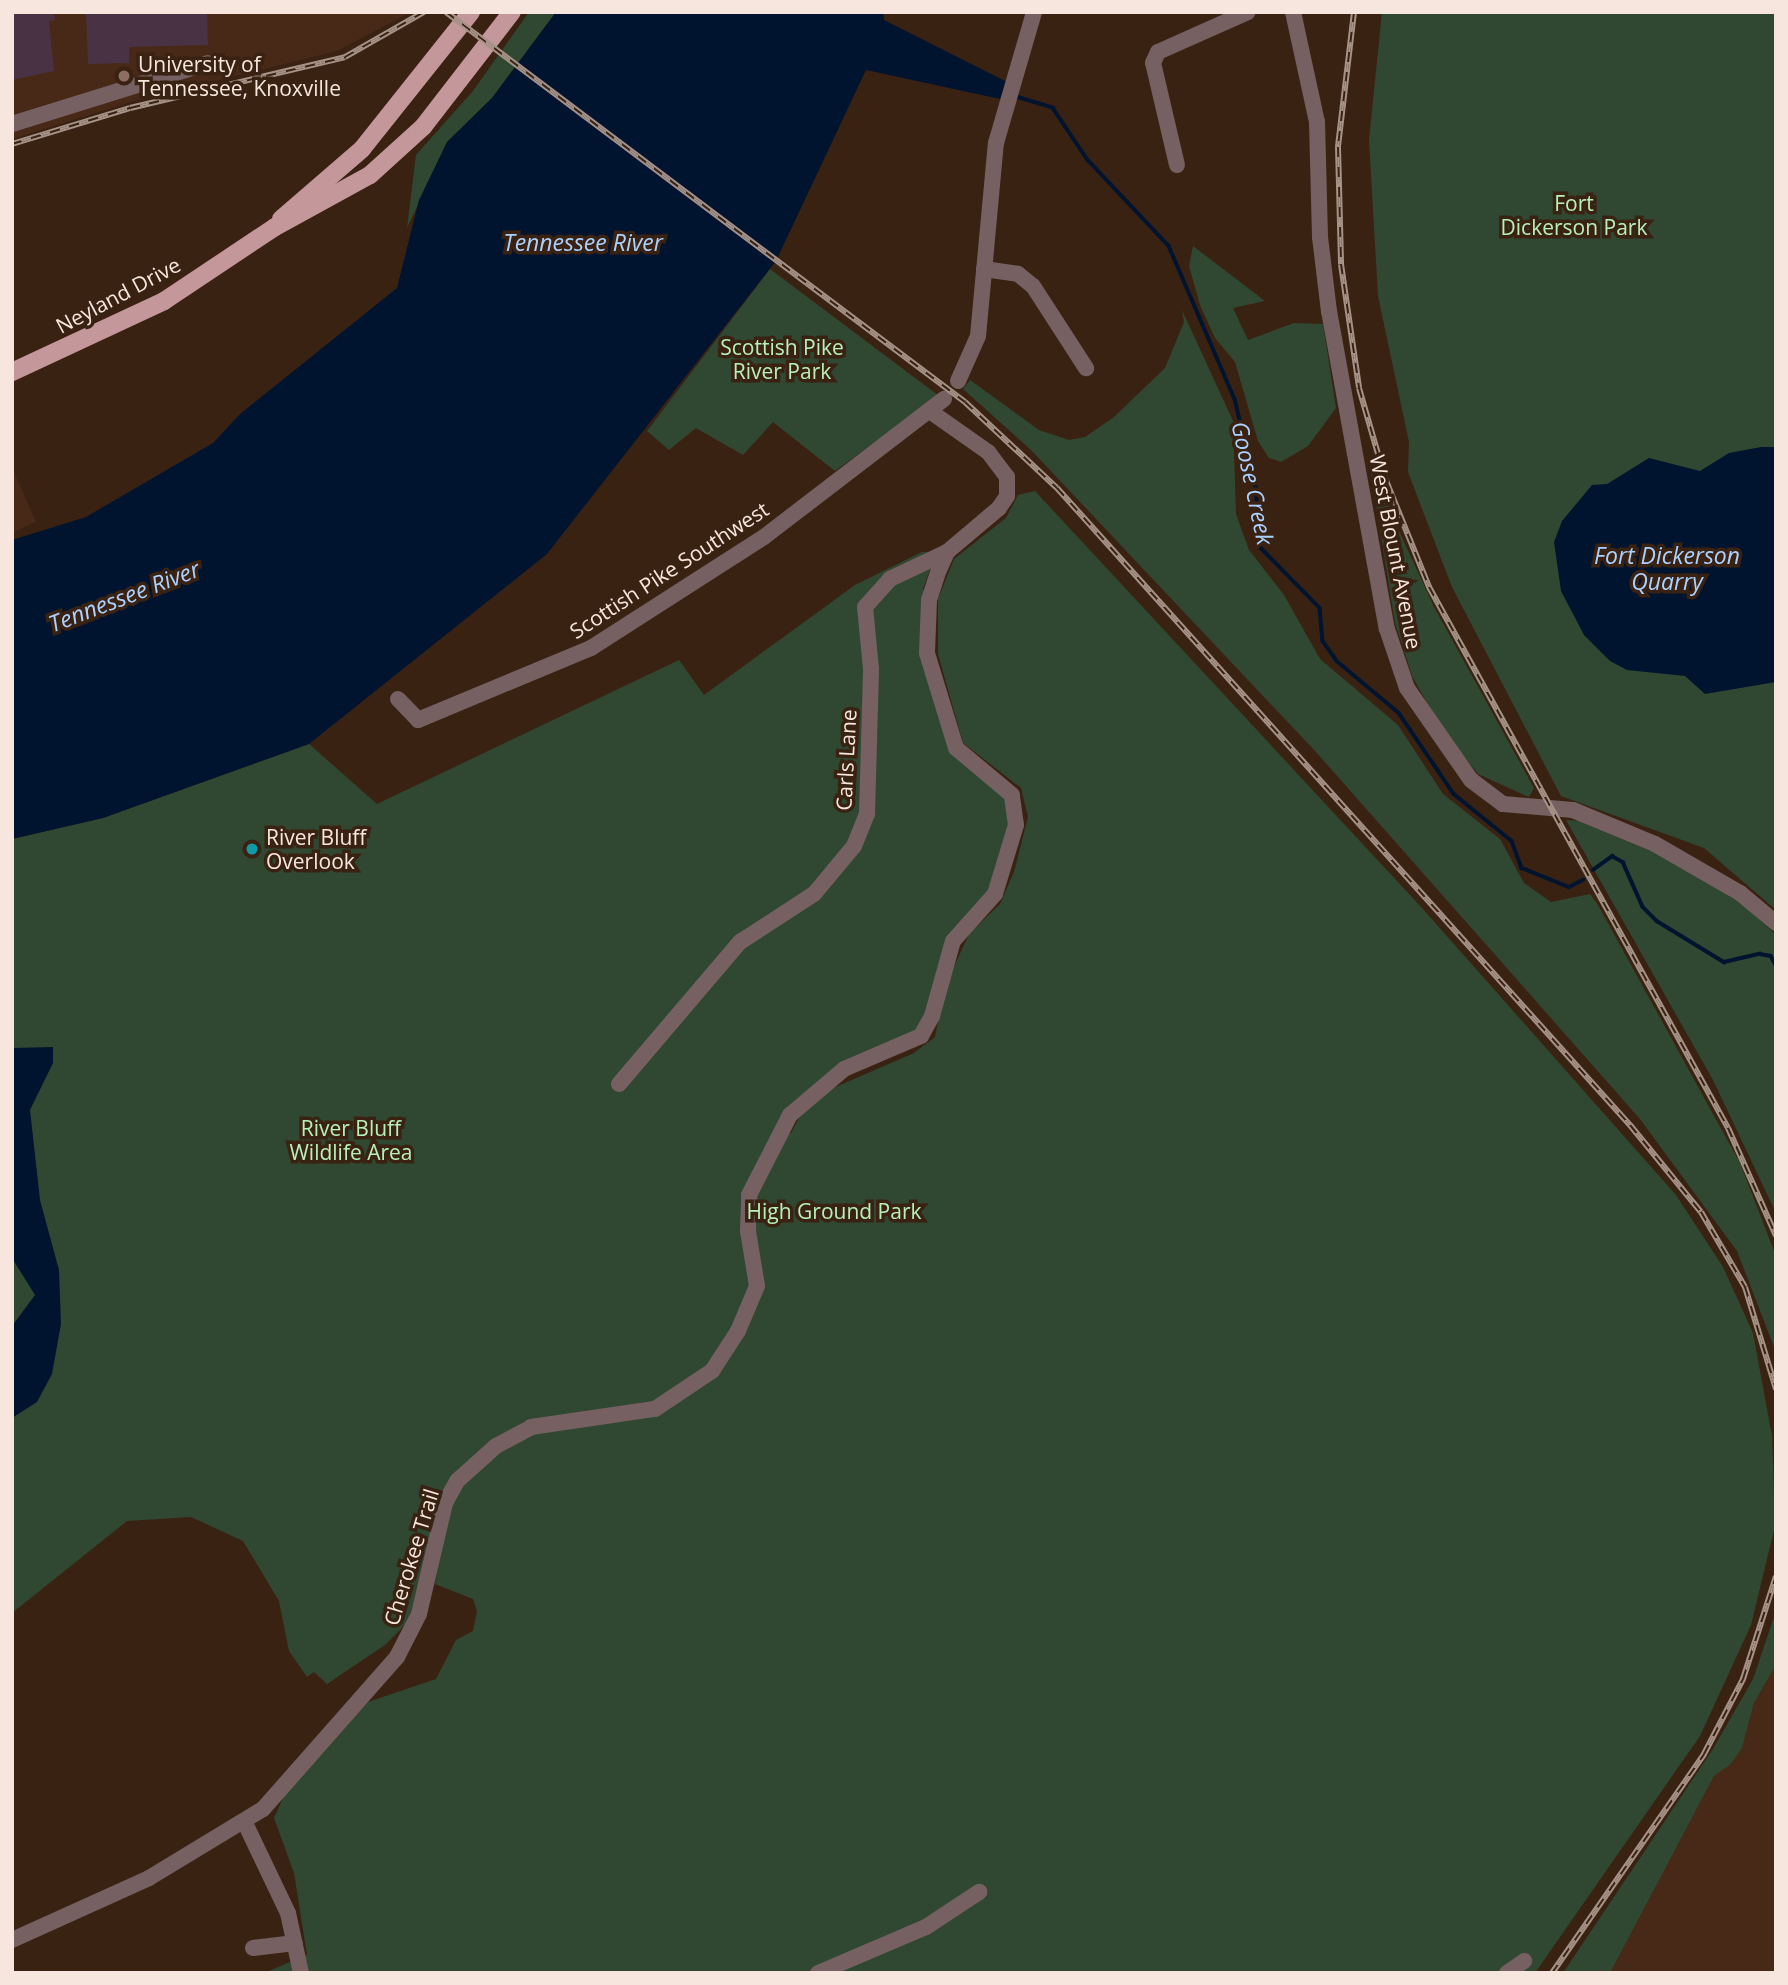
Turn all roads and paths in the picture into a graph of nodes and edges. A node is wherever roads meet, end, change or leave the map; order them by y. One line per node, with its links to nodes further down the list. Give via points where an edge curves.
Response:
1 (471, 12): 9 (main road, Neyland Drive, via 362,149)
2 (512, 12): 9 (main road, Neyland Drive, via 458,88 387,161)
3 (1034, 12): 10 (street, via 996,143)
4 (1248, 12): 8 (street, via 1158,52 1153,63)
5 (1293, 12): 18 (street, West Blount Avenue, via 1317,122 1320,237 1329,311 1387,629 1407,688 1471,780 1503,804 1573,810 1655,844 1740,892)
6 (208, 63): 7 (street)
7 (12, 124)
8 (1177, 165)
9 (275, 227): 12 (main road, Neyland Drive, via 164,301)
10 (984, 269): 11 (street, via 1018,274 1033,286); 13 (street, via 975,350)
11 (1086, 368)
12 (12, 372)
13 (958, 381)
14 (944, 399): 15 (street, Scottish Pike Southwest)
15 (931, 412): 16 (street, Cherokee Trail, via 988,452 1007,477 1007,496 999,508); 17 (street, Scottish Pike Southwest, via 764,537 592,648 418,720)
16 (947, 552): 19 (street, Carls Lane, via 890,579 865,607 871,669 867,814 854,846 814,894 740,942); 20 (street, Cherokee Trail, via 929,600 927,653 956,748 1012,795 1016,825 995,894 953,941 932,1016 921,1035 905,1047 844,1069 790,1115 749,1195 748,1231 757,1286 738,1331 712,1371 654,1409 531,1427 507,1437 457,1481 445,1503 409,1639 313,1756)
17 (398, 699)
18 (1776, 923)
19 (619, 1084)
20 (245, 1823): 22 (street, Cherokee Trail, via 140,1883); 23 (street, via 288,1913)
21 (979, 1892): 27 (street, via 926,1927)
22 (12, 1940)
23 (295, 1943): 24 (street); 26 (street)
24 (253, 1948)
25 (1524, 1961): 28 (street)
26 (301, 1973)
27 (818, 1973)
28 (1507, 1973)

